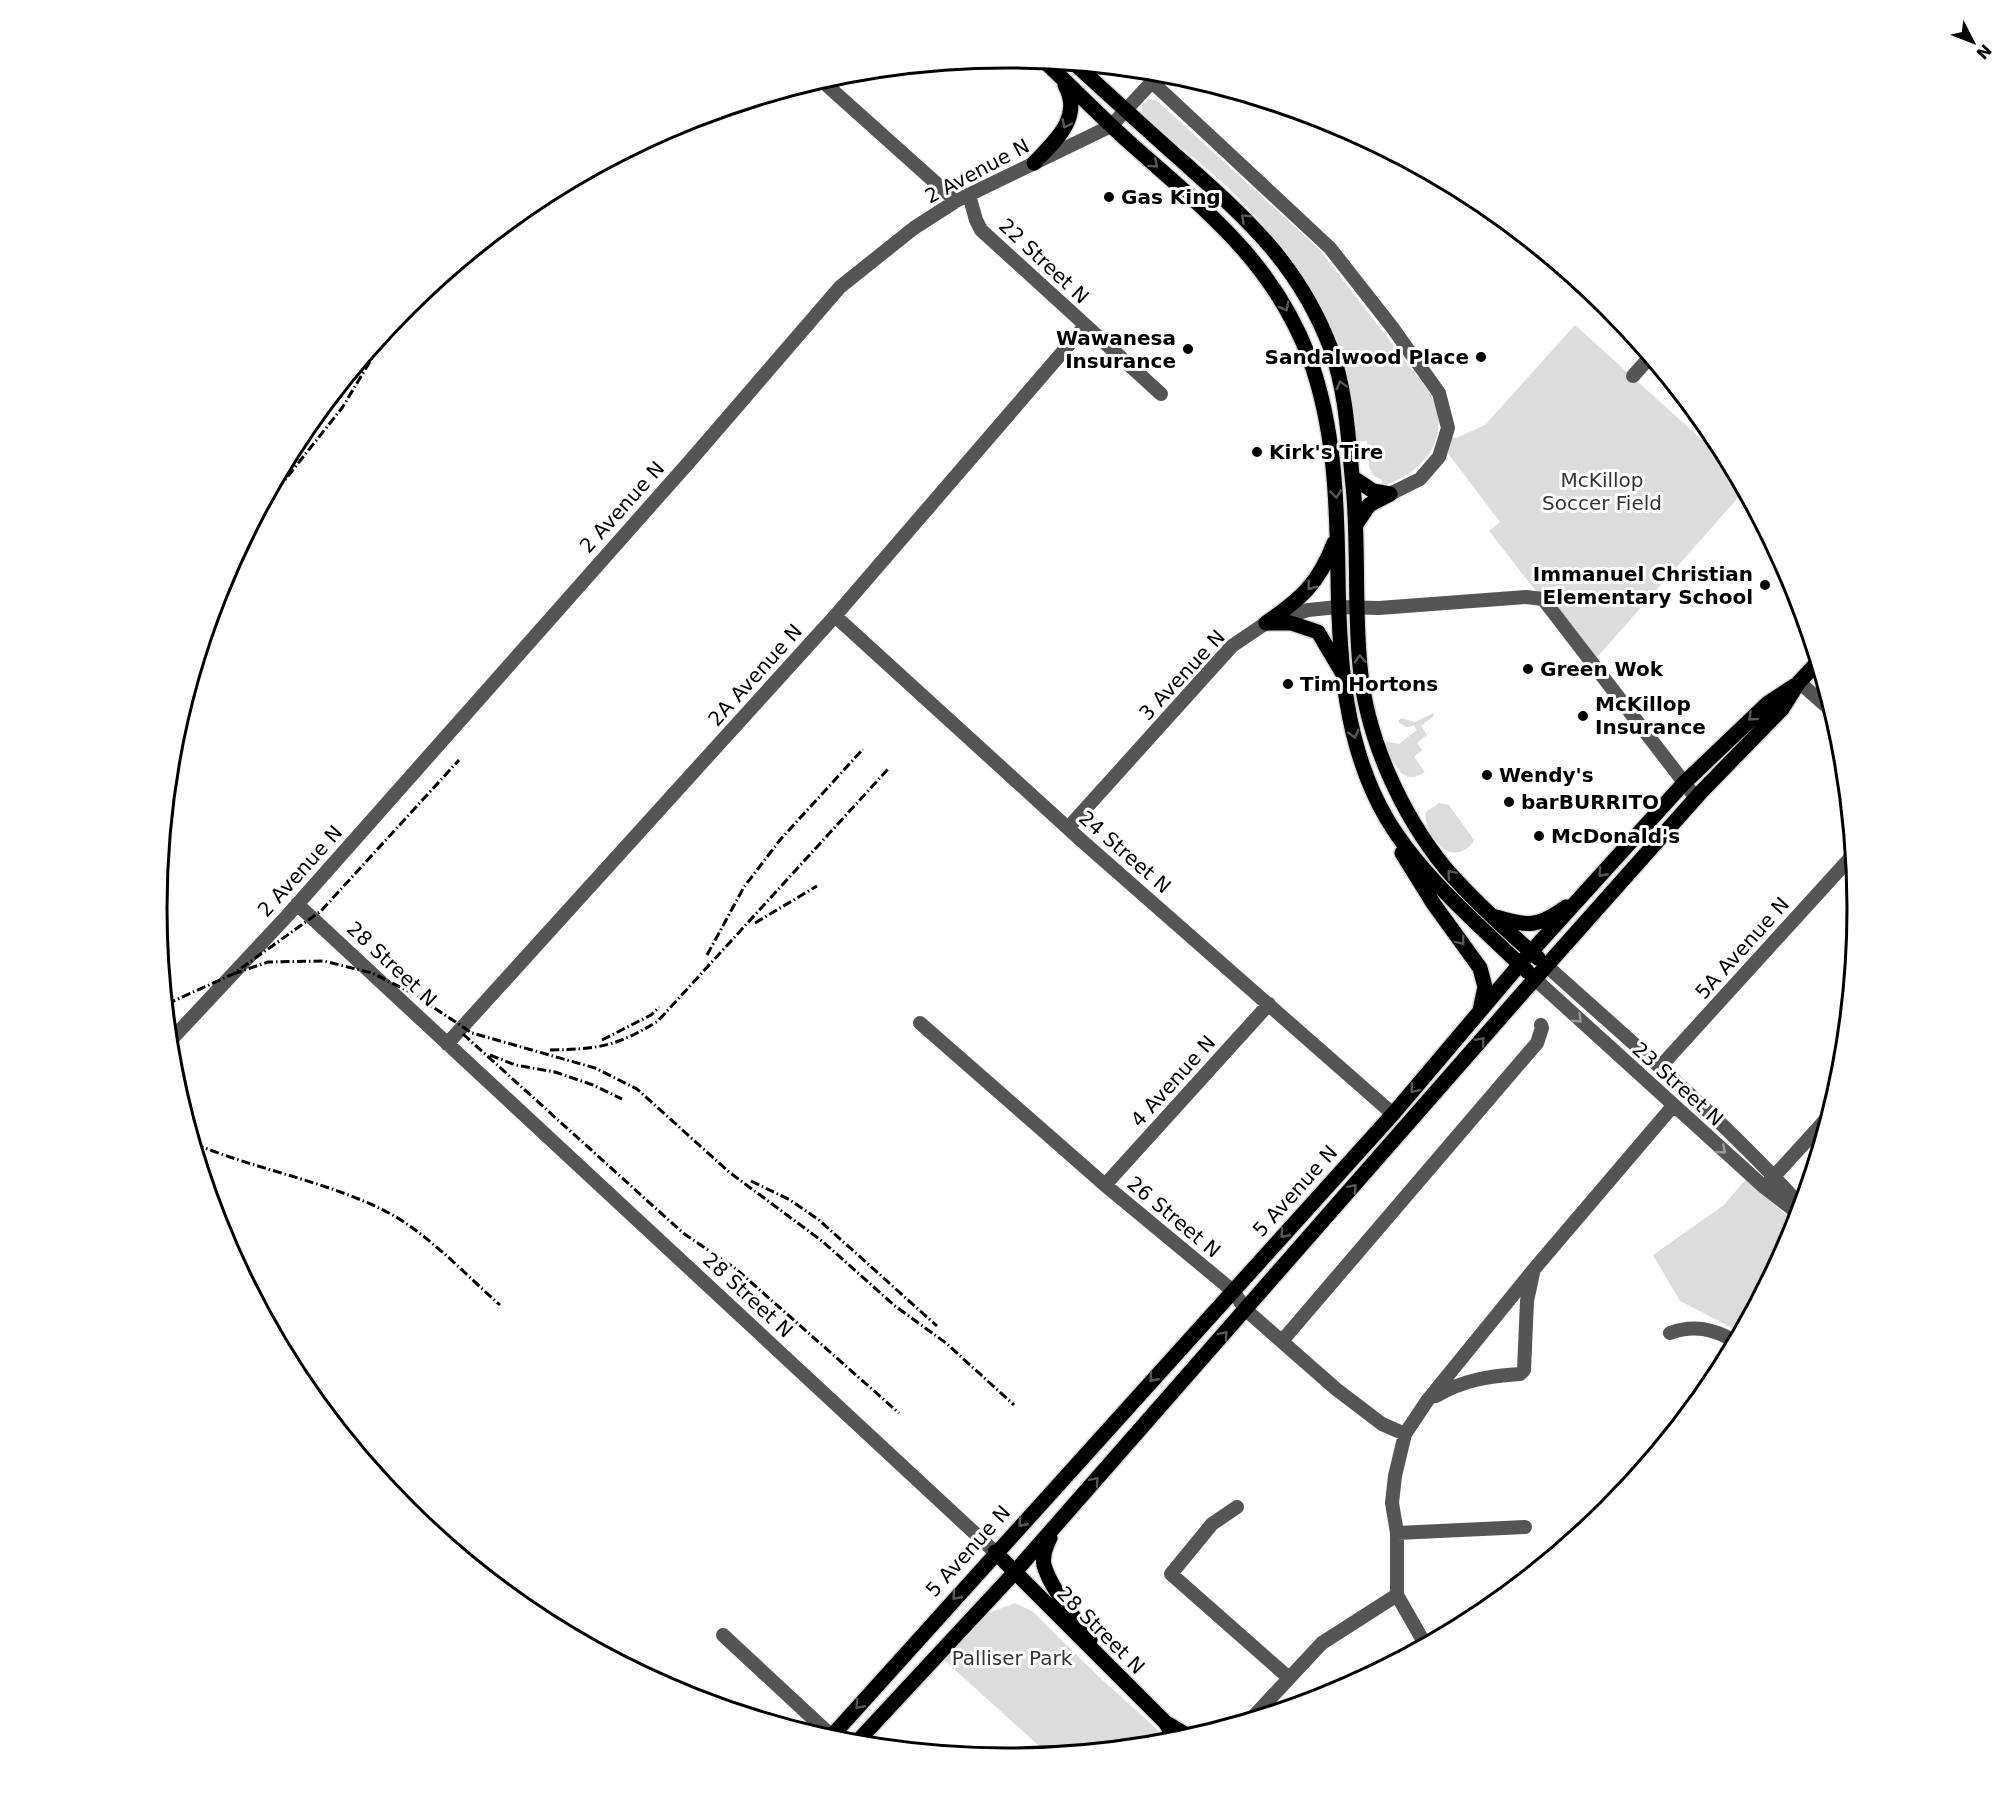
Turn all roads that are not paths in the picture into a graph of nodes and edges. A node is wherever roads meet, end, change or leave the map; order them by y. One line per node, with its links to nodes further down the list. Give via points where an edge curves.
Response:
1 (1052, 69): 3 (main road)
2 (1083, 71): 7 (main road)
3 (1060, 77): 8 (main road); 9 (main road, one-way to 9, via 1072,101 1069,122)
4 (1153, 81): 7 (street, 2 Avenue N)
5 (1163, 83): 17 (street, via 1330,248 1439,393 1448,428 1439,457 1420,479)
6 (829, 87): 11 (street)
7 (1125, 110): 8 (street, 2 Avenue N); 16 (main road, one-way to 7, via 1340,379 1331,349 1300,285 1258,230)
8 (1111, 126): 9 (street, 2 Avenue N); 19 (main road, one-way to 19, via 1223,225 1254,259 1285,306 1308,356 1325,409 1337,499)
9 (1034, 162): 10 (street, 2 Avenue N)
10 (969, 195): 11 (street, 2 Avenue N); 12 (street, 22 Street N, via 981,230)
11 (956, 201): 34 (street, 2 Avenue N, via 914,228 840,287)
12 (1085, 326): 15 (street, 22 Street N); 22 (street, 2A Avenue N)
13 (1646, 362): 14 (street)
14 (1633, 376)
15 (1161, 394)
16 (1352, 477): 17 (main road, via 1373,491); 18 (main road)
17 (1390, 494): 18 (main road, via 1369,505)
18 (1357, 523): 21 (main road)
19 (1337, 535): 20 (main road); 23 (main road, one-way to 23, via 1311,588)
20 (1338, 607): 21 (street, 3 Avenue N); 23 (street, 3 Avenue N, via 1300,611); 25 (main road)
21 (1358, 608): 28 (street, 3 Avenue N, via 1543,599); 35 (main road, one-way to 21, via 1434,853 1389,772 1364,696)
22 (835, 616): 31 (street, 24 Street N); 45 (street, 2A Avenue N)
23 (1266, 623): 25 (main road, via 1291,623 1318,632); 31 (street, 3 Avenue N, via 1232,646)
24 (1812, 668): 26 (main road, 5 Avenue N)
25 (1344, 676): 30 (main road, one-way to 30, via 1355,739 1370,784)
26 (1799, 682): 27 (street); 28 (main road, 5 Avenue N, one-way to 28, via 1768,703); 29 (main road, 5 Avenue N, via 1782,708)
27 (1822, 702)
28 (1683, 783): 29 (street); 33 (main road, 5 Avenue N, one-way to 33)
29 (1696, 798): 38 (main road, 5 Avenue N)
30 (1388, 819): 37 (main road, via 1429,872); 41 (main road, one-way to 41, via 1413,871 1480,968 1485,987)
31 (1068, 828): 40 (street, 24 Street N)
32 (1846, 862): 46 (street, 5A Avenue N)
33 (1583, 894): 35 (main road, via 1558,912 1525,926); 36 (main road, 5 Avenue N)
34 (297, 904): 44 (street, 2 Avenue N); 45 (street, 28 Street N)
35 (1491, 916): 36 (main road)
36 (1531, 952): 37 (main road, 5 Avenue N); 38 (main road)
37 (1520, 964): 39 (main road); 41 (main road, 5 Avenue N)
38 (1547, 966): 39 (main road, 5 Avenue N); 46 (street, 23 Street N)
39 (1535, 979): 47 (street, 23 Street N, one-way to 47); 57 (main road, 5 Avenue N, one-way to 39)
40 (1269, 1004): 48 (street, 24 Street N); 51 (street, 4 Avenue N)
41 (1479, 1012): 48 (main road, 5 Avenue N, one-way to 48)
42 (920, 1023): 51 (street, 26 Street N)
43 (1541, 1025): 60 (street, via 1537,1043)
44 (178, 1033)
45 (447, 1044): 67 (street, 28 Street N)
46 (1660, 1067): 50 (street, 23 Street N)
47 (1672, 1106): 52 (street, 23 Street N, one-way to 52); 55 (street)
48 (1393, 1114): 56 (main road, 5 Avenue N, one-way to 56)
49 (1818, 1128): 50 (street)
50 (1774, 1176): 52 (street); 53 (street, 23 Street N)
51 (1105, 1185): 56 (street, 26 Street N)
52 (1764, 1187): 54 (street, 23 Street N)
53 (1795, 1199)
54 (1792, 1208)
55 (1535, 1269): 61 (street); 61 (street, via 1527,1301 1524,1370 1520,1374 1457,1384)
56 (1233, 1291): 57 (street, 26 Street N); 67 (main road, 5 Avenue N, one-way to 67)
57 (1246, 1310): 60 (street, 26 Street N); 64 (main road, 5 Avenue N, one-way to 57)
58 (1670, 1333): 59 (street, via 1707,1329)
59 (1729, 1338)
60 (1282, 1341): 62 (street, 26 Street N, via 1382,1424)
61 (1427, 1401): 62 (street)
62 (1405, 1434): 66 (street, via 1392,1503)
63 (1237, 1507): 73 (street, via 1212,1524 1171,1574)
64 (1056, 1525): 68 (main road, 5 Avenue N); 72 (main road, via 1044,1552 1044,1564)
65 (1526, 1527): 66 (street)
66 (1397, 1533): 69 (street)
67 (995, 1552): 68 (main road, 28 Street N); 77 (main road, 5 Avenue N, one-way to 77)
68 (1014, 1573): 72 (main road, 28 Street N); 80 (main road, 5 Avenue N)
69 (1397, 1595): 71 (street); 73 (street, via 1322,1643)
70 (723, 1635): 76 (street)
71 (1422, 1638)
72 (1110, 1670): 75 (main road, 28 Street N)
73 (1289, 1678): 74 (street)
74 (1261, 1708)
75 (1165, 1722): 78 (main road, 28 Street N); 79 (main road, 28 Street N)
76 (819, 1725)
77 (839, 1730)
78 (1178, 1730)
79 (1171, 1731)
80 (864, 1734)

